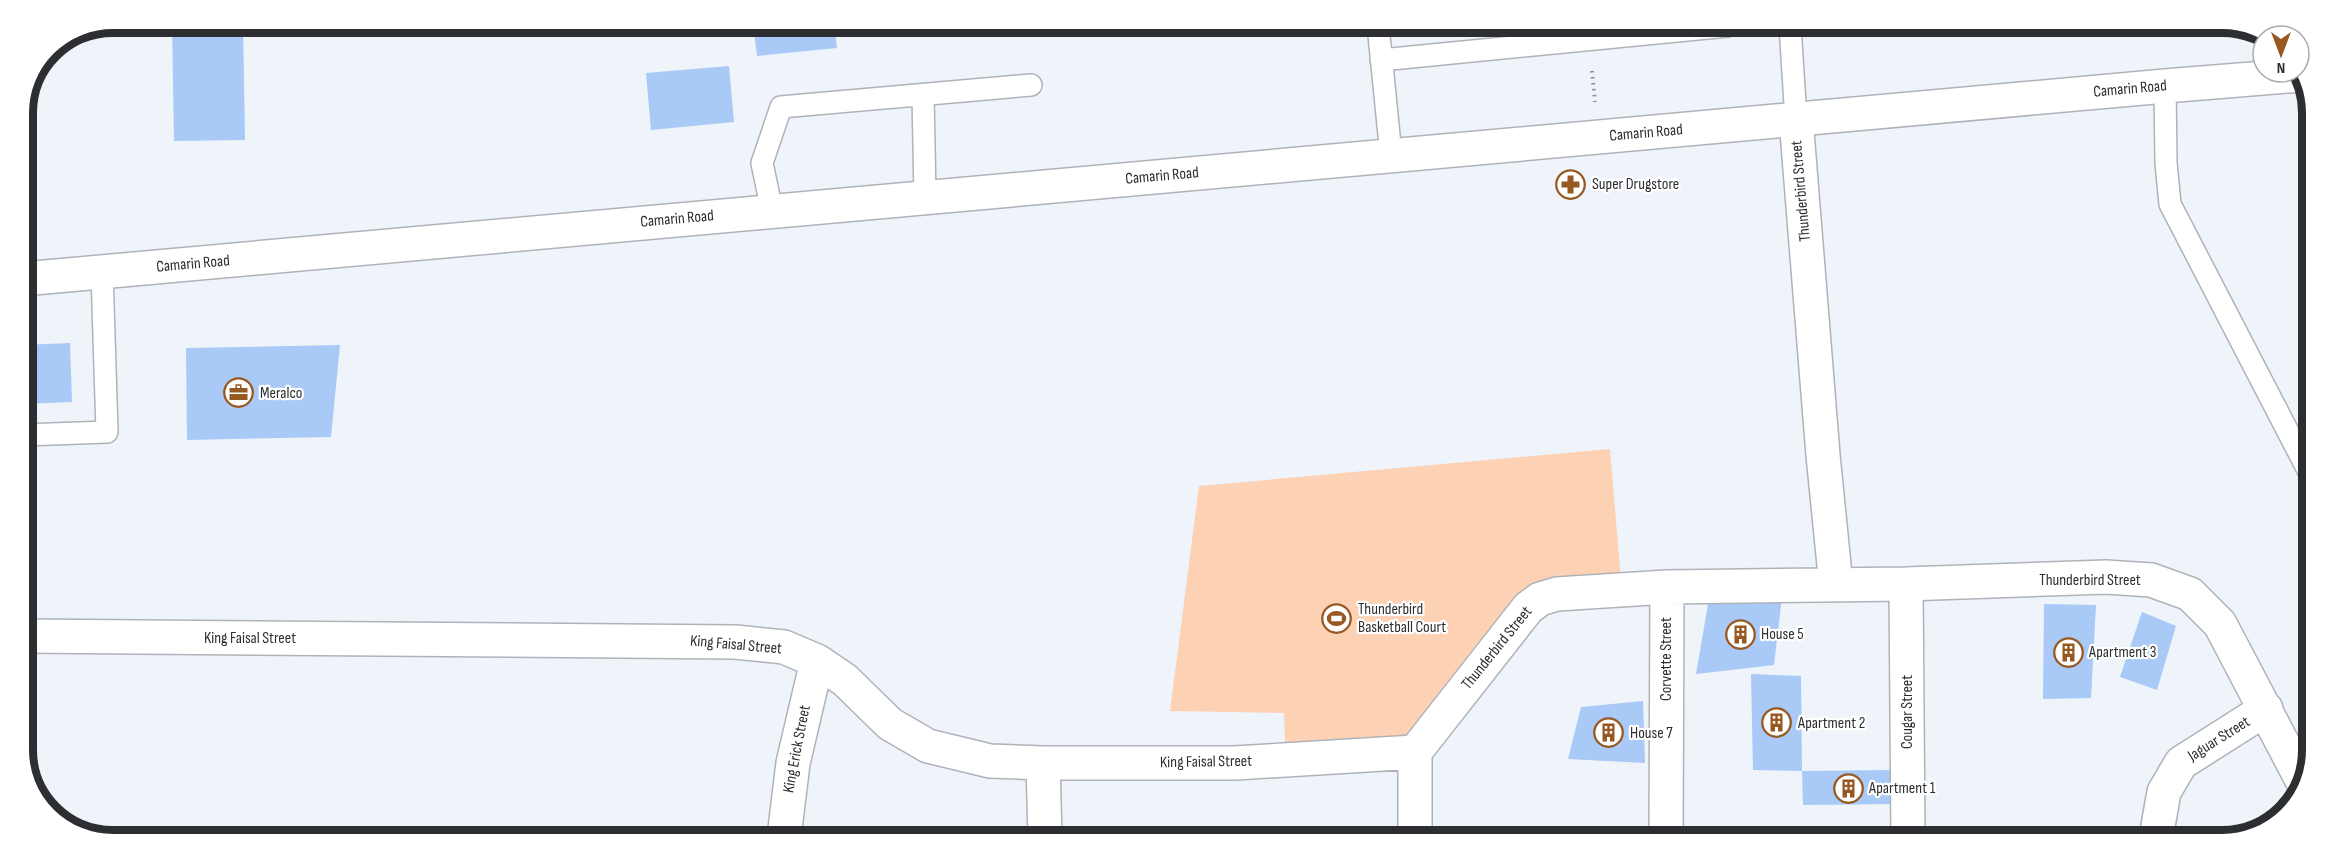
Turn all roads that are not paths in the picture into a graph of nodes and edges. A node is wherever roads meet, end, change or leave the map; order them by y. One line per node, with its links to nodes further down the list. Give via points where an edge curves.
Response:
1 (1379, 33): 4 (lane)
2 (1658, 33): 4 (lane)
3 (1790, 33): 9 (lane)
4 (1381, 60): 10 (lane)
5 (2251, 79): 7 (street, Camarin Road)
6 (1031, 85): 8 (lane)
7 (2165, 86): 9 (street, Camarin Road); 16 (lane, via 2170,204)
8 (923, 95): 11 (lane); 12 (lane, via 781,107 762,164)
9 (1796, 119): 10 (street, Camarin Road); 18 (street, Thunderbird Street)
10 (1391, 155): 11 (street, Camarin Road)
11 (925, 197): 12 (street, Camarin Road)
12 (772, 211): 13 (street, Camarin Road)
13 (102, 272): 14 (street, Camarin Road); 15 (lane, via 107,432)
14 (33, 278)
15 (33, 435)
16 (2302, 459)
17 (1906, 584): 18 (street, Thunderbird Street); 22 (street, Thunderbird Street, via 2106,577 2151,580 2190,594 2220,624); 30 (street, Cougar Street)
18 (1836, 585): 19 (street, Thunderbird Street)
19 (1667, 587): 23 (street, Thunderbird Street, via 1583,591 1540,599 1518,619); 29 (street, Corvette Street)
20 (33, 636): 21 (street, King Faisal Street, via 735,642 784,647)
21 (817, 661): 24 (street, King Faisal Street, via 845,680 890,724 928,746 990,761); 26 (street, King Erick Street, via 793,763)
22 (2266, 709): 25 (street, Thunderbird Street); 31 (street, Jaguar Street, via 2181,763 2164,792)
23 (1415, 752): 24 (street, King Faisal Street, via 1235,763); 28 (street)
24 (1043, 763): 27 (street)
25 (2299, 773)
26 (785, 830)
27 (1045, 830)
28 (1415, 830)
29 (1666, 830)
30 (1908, 830)
31 (2158, 830)

